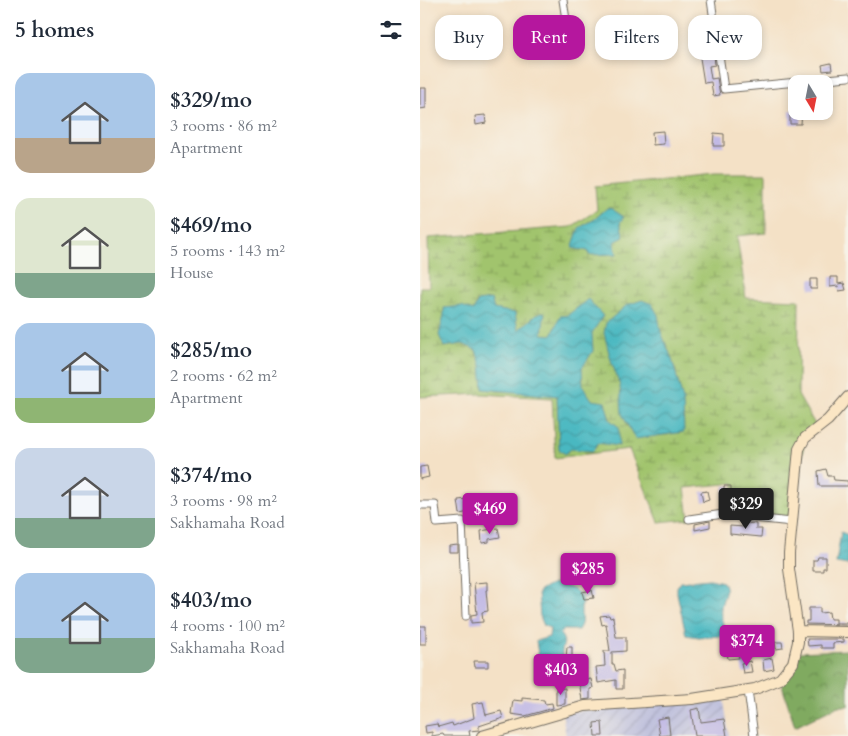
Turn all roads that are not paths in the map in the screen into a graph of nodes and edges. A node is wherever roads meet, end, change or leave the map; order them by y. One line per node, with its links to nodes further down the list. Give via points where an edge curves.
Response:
1 (562, 0): 3 (street)
2 (711, 0): 4 (street, via 724,89)
3 (565, 15)
4 (848, 77)
5 (848, 397): 8 (street, via 802,443)
6 (420, 505): 9 (street, via 434,505 437,523 462,521)
7 (689, 519): 8 (street, via 730,513)
8 (792, 522): 10 (street, via 789,569)
9 (466, 616)
10 (798, 631): 11 (street); 12 (street, via 797,652 788,671 780,679)
11 (848, 632)
12 (748, 690): 13 (street, via 692,699 586,706); 14 (street)
13 (482, 736)
14 (754, 736)

